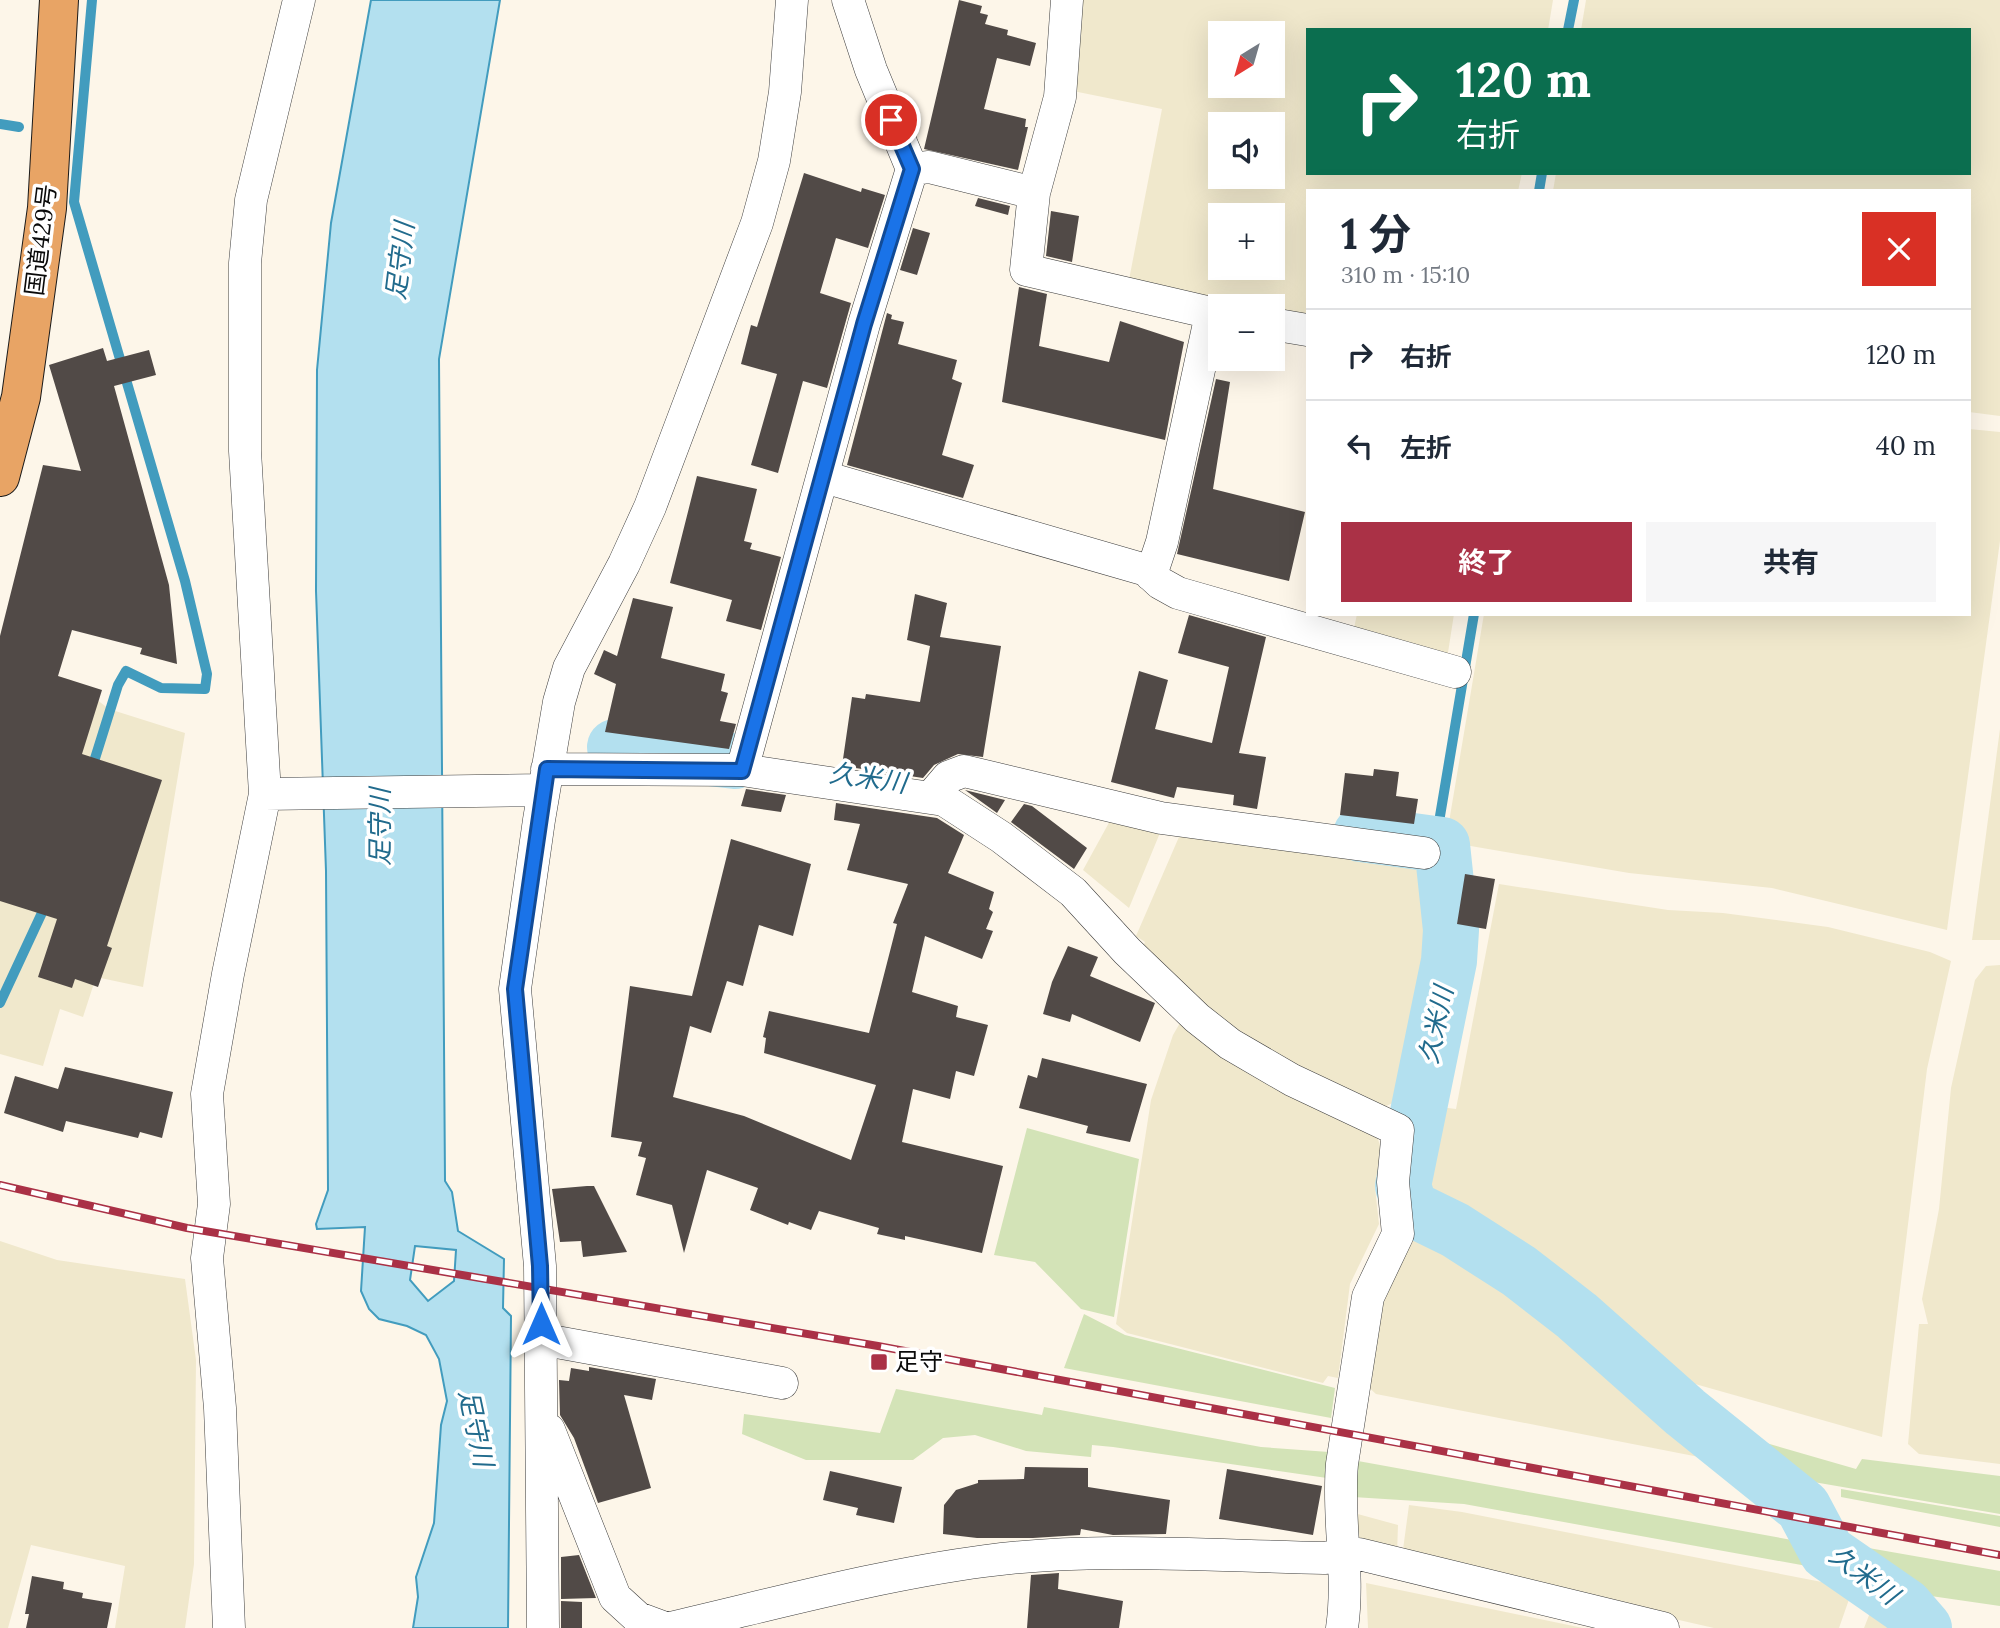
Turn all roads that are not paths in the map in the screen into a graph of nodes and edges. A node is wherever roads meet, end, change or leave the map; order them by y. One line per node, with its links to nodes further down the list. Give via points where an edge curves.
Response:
1 (59, 0): 12 (highway, 国道429号, via 47,208 21,397)
2 (299, 0): 18 (street, via 250,200 245,263 245,451)
3 (792, 0): 17 (street, via 785,92 774,161 757,223 650,507 569,668)
4 (848, 0): 6 (street)
5 (1067, 0): 7 (street, via 1060,97)
6 (912, 169): 7 (street, via 929,167); 13 (street, via 864,324)
7 (1034, 192): 8 (street, via 1026,270)
8 (1208, 312)
9 (1285, 326): 10 (street)
10 (1306, 330)
11 (1208, 345): 14 (street, via 1163,542)
12 (0, 477)
13 (824, 477): 14 (street, via 1124,563); 16 (street)
14 (1151, 575): 15 (street, via 1178,593)
15 (1455, 672)
16 (742, 771): 17 (street); 19 (street)
17 (545, 780): 18 (street, via 511,790); 21 (street, via 515,989 540,1266)
18 (271, 794): 25 (street, via 228,974 207,1094 214,1204 207,1258 220,1408)
19 (931, 797): 20 (street, via 948,777 964,771 1161,818); 24 (street, via 944,800 1001,837 1073,892 1127,951 1230,1044 1292,1080 1398,1130 1393,1182 1398,1234 1368,1297 1342,1464)
20 (1424, 853)
21 (540, 1339): 22 (street); 23 (street)
22 (782, 1383)
23 (542, 1412): 26 (street); 27 (street, via 615,1597 638,1618)
24 (1343, 1555): 27 (street, via 1050,1555 985,1561 876,1580); 28 (street); 29 (street, via 1359,1554)
25 (229, 1628)
26 (543, 1628)
27 (667, 1628)
28 (1342, 1628)
29 (1663, 1628)

